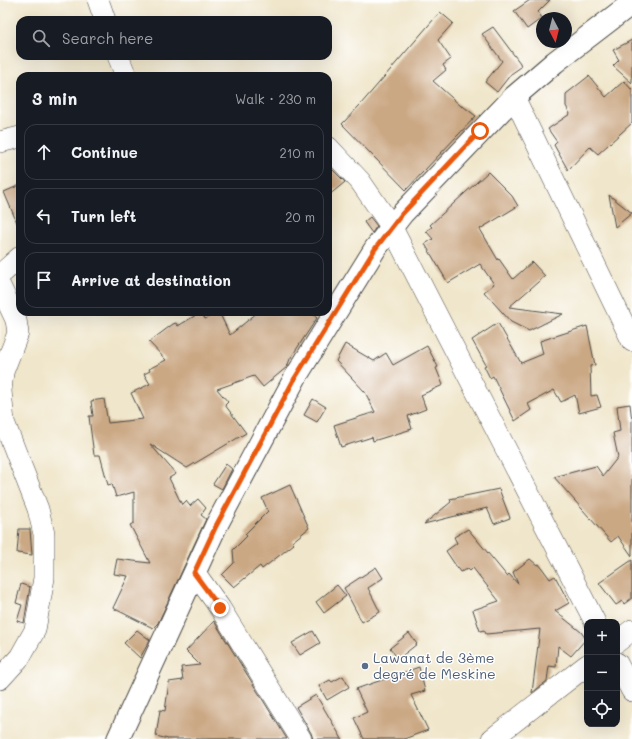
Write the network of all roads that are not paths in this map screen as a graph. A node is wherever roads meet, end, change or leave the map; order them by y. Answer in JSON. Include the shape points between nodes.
{"nodes":[{"id":1,"x":98,"y":0,"type":"edge"},
{"id":2,"x":632,"y":4,"type":"edge"},
{"id":3,"x":104,"y":16,"type":"edge"},
{"id":4,"x":120,"y":60,"type":"edge"},
{"id":5,"x":124,"y":72,"type":"edge"},
{"id":6,"x":514,"y":97,"type":"junction"},
{"id":7,"x":16,"y":138,"type":"edge"},
{"id":8,"x":0,"y":142,"type":"edge"},
{"id":9,"x":332,"y":151,"type":"edge"},
{"id":10,"x":391,"y":226,"type":"junction"},
{"id":11,"x":16,"y":261,"type":"edge"},
{"id":12,"x":0,"y":275,"type":"edge"},
{"id":13,"x":0,"y":286,"type":"edge"},
{"id":14,"x":630,"y":332,"type":"edge"},
{"id":15,"x":194,"y":573,"type":"junction"},
{"id":16,"x":593,"y":619,"type":"edge"},
{"id":17,"x":632,"y":630,"type":"edge"},
{"id":18,"x":620,"y":640,"type":"edge"},
{"id":19,"x":584,"y":667,"type":"edge"},
{"id":20,"x":620,"y":669,"type":"edge"},
{"id":21,"x":0,"y":679,"type":"edge"},
{"id":22,"x":632,"y":691,"type":"edge"},
{"id":23,"x":118,"y":739,"type":"edge"},
{"id":24,"x":301,"y":739,"type":"edge"},
{"id":25,"x":492,"y":739,"type":"edge"}],
"edges":[{"from":1,"to":3,"type":"street"},
{"from":2,"to":6,"type":"main road","via":[[555,62]]},
{"from":4,"to":5,"type":"street"},
{"from":6,"to":10,"type":"main road"},
{"from":6,"to":14,"type":"street"},
{"from":7,"to":8,"type":"street"},
{"from":9,"to":10,"type":"street","via":[[360,181]]},
{"from":10,"to":15,"type":"main road","via":[[295,378],[216,526]]},
{"from":10,"to":16,"type":"street"},
{"from":11,"to":12,"type":"street"},
{"from":13,"to":21,"type":"street","via":[[16,320],[18,332],[3,372],[1,391],[4,422],[38,509],[44,534],[44,570],[35,630],[20,657]]},
{"from":15,"to":23,"type":"main road"},
{"from":15,"to":24,"type":"street","via":[[220,608]]},
{"from":17,"to":18,"type":"street"},
{"from":19,"to":25,"type":"street"},
{"from":20,"to":22,"type":"street"}]}
